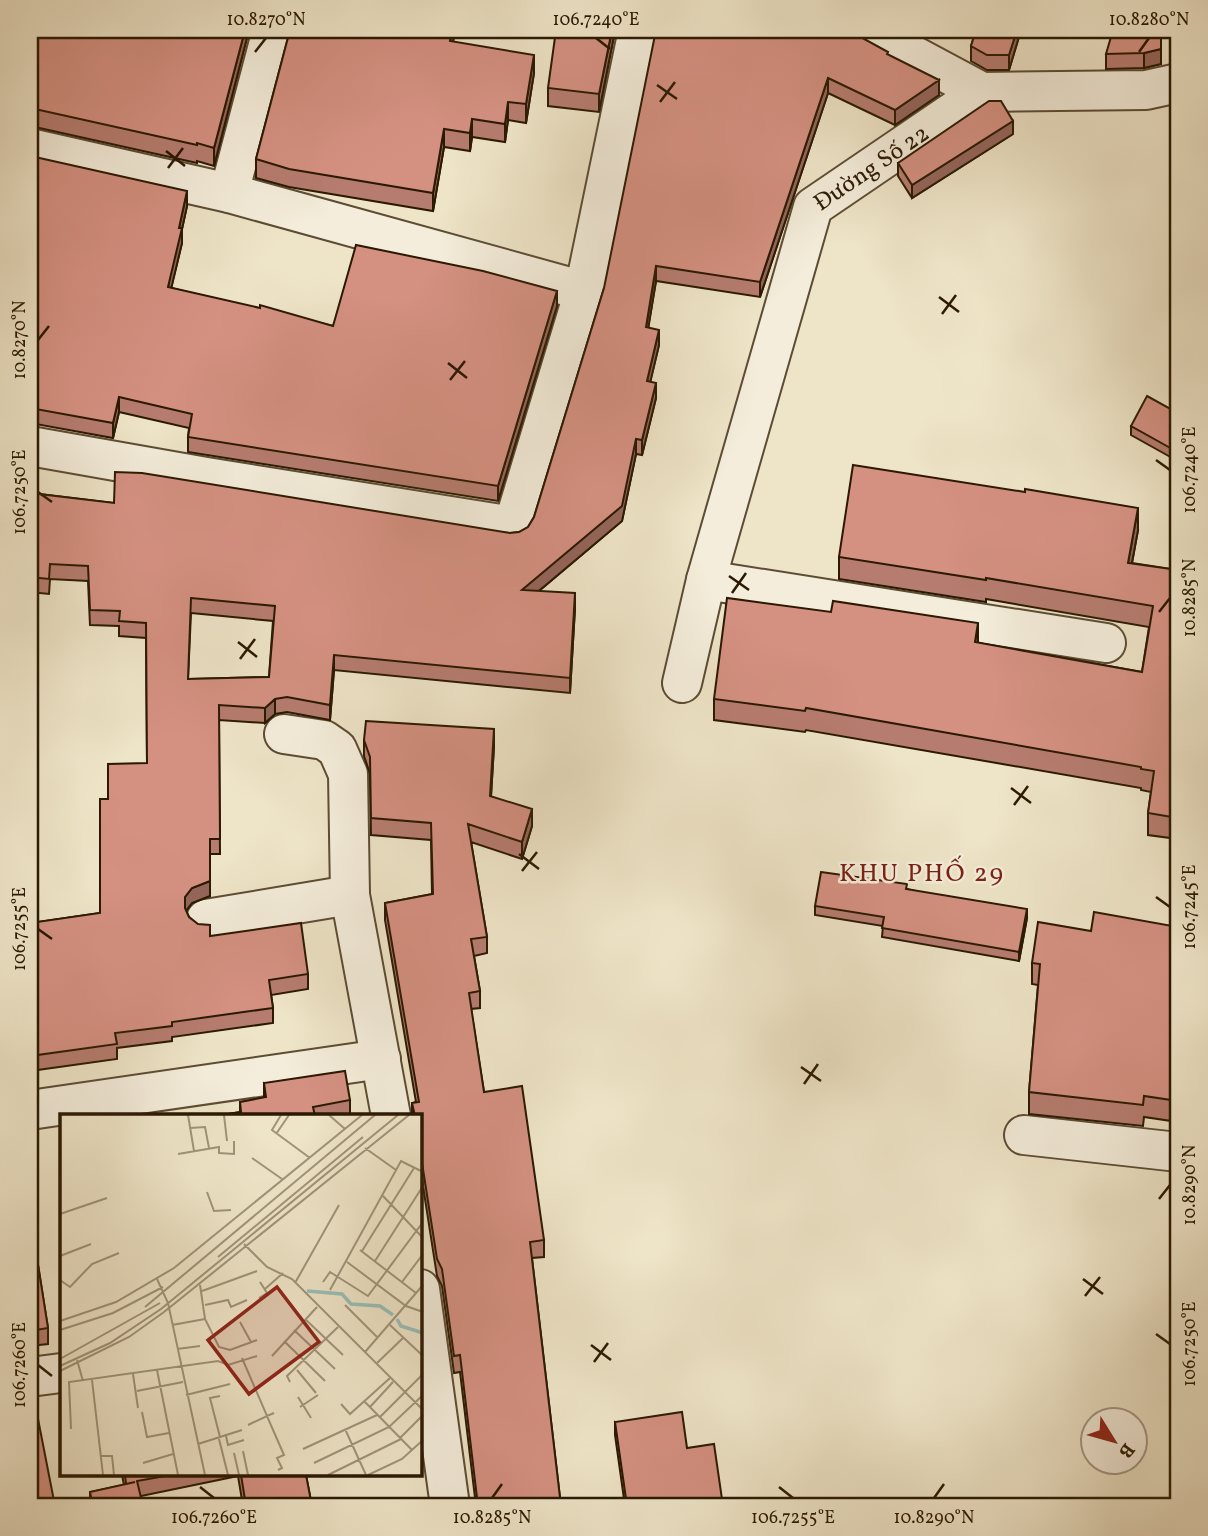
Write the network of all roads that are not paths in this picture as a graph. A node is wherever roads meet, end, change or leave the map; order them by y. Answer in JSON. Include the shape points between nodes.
{"nodes":[{"id":1,"x":272,"y":30,"type":"edge"},
{"id":2,"x":638,"y":30,"type":"edge"},
{"id":3,"x":866,"y":30,"type":"edge"},
{"id":4,"x":1178,"y":83,"type":"edge"},
{"id":5,"x":982,"y":92,"type":"junction"},
{"id":6,"x":30,"y":148,"type":"edge"},
{"id":7,"x":229,"y":192,"type":"junction"},
{"id":8,"x":584,"y":291,"type":"junction"},
{"id":9,"x":30,"y":446,"type":"edge"},
{"id":10,"x":706,"y":579,"type":"junction"},
{"id":11,"x":1107,"y":643,"type":"dead end"},
{"id":12,"x":682,"y":683,"type":"dead end"},
{"id":13,"x":284,"y":734,"type":"dead end"},
{"id":14,"x":351,"y":895,"type":"junction"},
{"id":15,"x":206,"y":919,"type":"dead end"},
{"id":16,"x":381,"y":1059,"type":"junction"},
{"id":17,"x":30,"y":1110,"type":"edge"},
{"id":18,"x":391,"y":1114,"type":"edge"},
{"id":19,"x":1024,"y":1135,"type":"dead end"},
{"id":20,"x":1178,"y":1152,"type":"edge"},
{"id":21,"x":422,"y":1311,"type":"edge"},
{"id":22,"x":60,"y":1373,"type":"edge"},
{"id":23,"x":30,"y":1377,"type":"edge"},
{"id":24,"x":450,"y":1506,"type":"edge"}],
"edges":[{"from":1,"to":7,"type":"street"},
{"from":2,"to":8,"type":"street"},
{"from":3,"to":5,"type":"street"},
{"from":4,"to":5,"type":"street","via":[[1146,90]]},
{"from":5,"to":10,"type":"street","name":"Đường Số 22","via":[[813,207]]},
{"from":6,"to":7,"type":"street"},
{"from":7,"to":8,"type":"street"},
{"from":8,"to":9,"type":"street","via":[[513,526]]},
{"from":10,"to":11,"type":"street"},
{"from":10,"to":12,"type":"street","name":"Đường Số 22"},
{"from":13,"to":14,"type":"street","via":[[324,740],[337,749],[348,774]]},
{"from":14,"to":15,"type":"street"},
{"from":14,"to":16,"type":"street"},
{"from":16,"to":17,"type":"street"},
{"from":16,"to":18,"type":"street"},
{"from":19,"to":20,"type":"street"},
{"from":21,"to":24,"type":"street"},
{"from":22,"to":23,"type":"street"}]}
